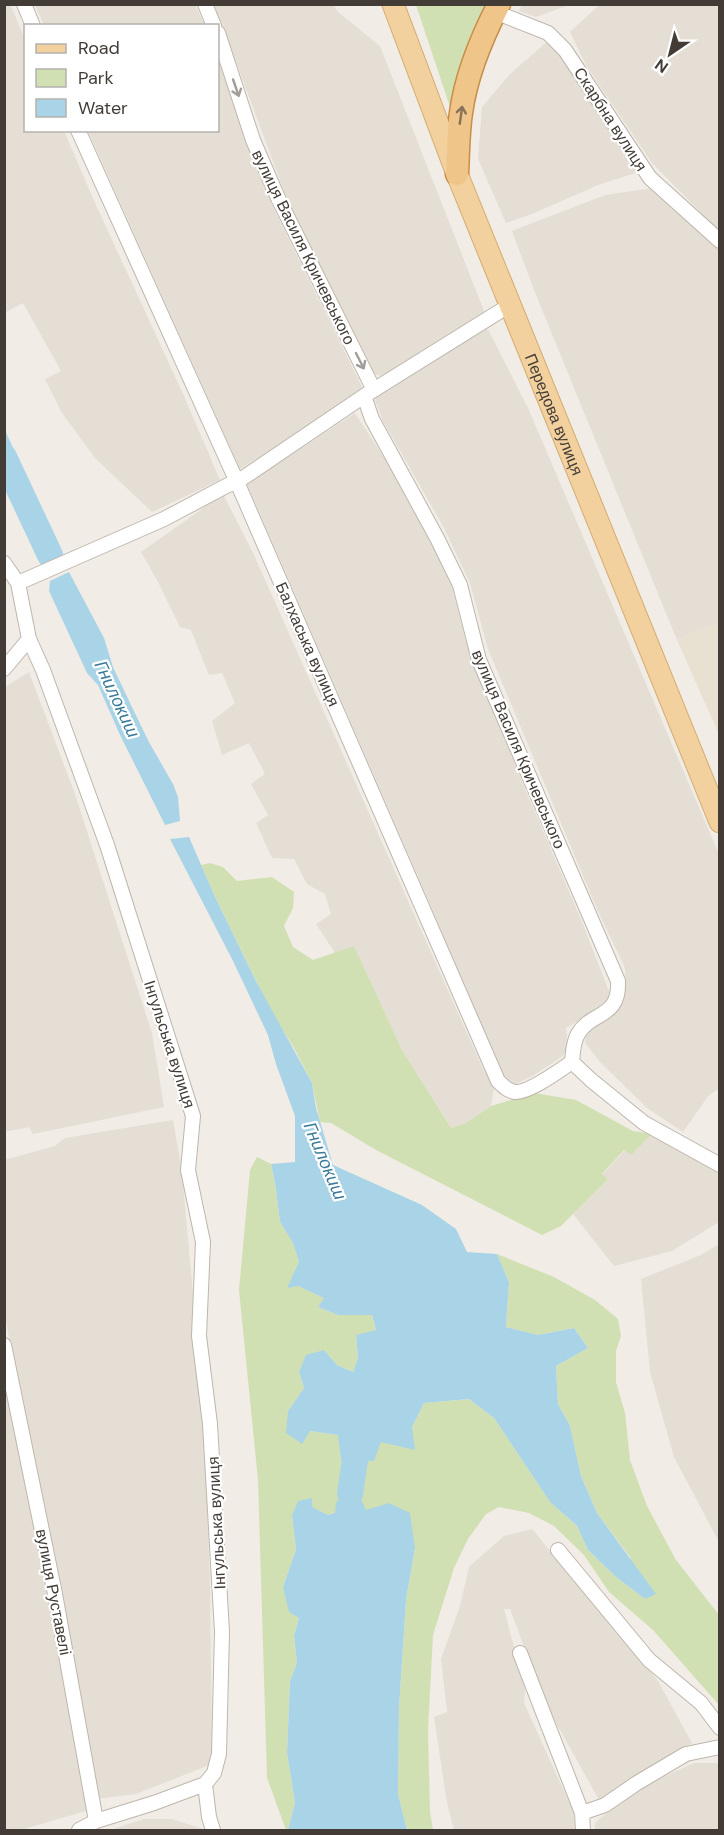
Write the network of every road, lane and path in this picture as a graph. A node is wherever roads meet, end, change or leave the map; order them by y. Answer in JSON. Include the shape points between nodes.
{"nodes":[{"id":1,"x":24,"y":4,"type":"edge"},
{"id":2,"x":205,"y":4,"type":"edge"},
{"id":3,"x":393,"y":4,"type":"edge"},
{"id":4,"x":497,"y":8,"type":"edge"},
{"id":5,"x":32,"y":24,"type":"edge"},
{"id":6,"x":213,"y":24,"type":"edge"},
{"id":7,"x":219,"y":36,"type":"edge"},
{"id":8,"x":79,"y":132,"type":"edge"},
{"id":9,"x":457,"y":174,"type":"junction"},
{"id":10,"x":720,"y":241,"type":"edge"},
{"id":11,"x":510,"y":304,"type":"junction"},
{"id":12,"x":369,"y":393,"type":"junction"},
{"id":13,"x":237,"y":482,"type":"junction"},
{"id":14,"x":4,"y":563,"type":"edge"},
{"id":15,"x":18,"y":583,"type":"junction"},
{"id":16,"x":29,"y":639,"type":"junction"},
{"id":17,"x":4,"y":669,"type":"edge"},
{"id":18,"x":720,"y":822,"type":"edge"},
{"id":19,"x":572,"y":1062,"type":"junction"},
{"id":20,"x":720,"y":1165,"type":"edge"},
{"id":21,"x":4,"y":1345,"type":"edge"},
{"id":22,"x":558,"y":1550,"type":"dead end"},
{"id":23,"x":520,"y":1653,"type":"dead end"},
{"id":24,"x":720,"y":1728,"type":"edge"},
{"id":25,"x":720,"y":1747,"type":"edge"},
{"id":26,"x":205,"y":1784,"type":"junction"},
{"id":27,"x":582,"y":1813,"type":"junction"},
{"id":28,"x":96,"y":1821,"type":"junction"},
{"id":29,"x":79,"y":1830,"type":"edge"},
{"id":30,"x":213,"y":1830,"type":"edge"},
{"id":31,"x":583,"y":1830,"type":"edge"}],
"edges":[{"from":1,"to":5,"type":"street"},
{"from":2,"to":6,"type":"street"},
{"from":3,"to":9,"type":"main road","name":"Передова вулиця"},
{"from":9,"to":4,"type":"highway","one_way":true,"via":[[466,87]]},
{"from":4,"to":10,"type":"street","name":"Скарбна вулиця","via":[[548,33],[565,50],[650,178]]},
{"from":7,"to":12,"type":"street","name":"вулиця Василя Кричевського","one_way":true,"via":[[253,140]]},
{"from":8,"to":13,"type":"street","name":"Балхаська вулиця"},
{"from":9,"to":11,"type":"main road","name":"Передова вулиця"},
{"from":11,"to":12,"type":"street"},
{"from":11,"to":18,"type":"main road","name":"Передова вулиця"},
{"from":12,"to":13,"type":"street"},
{"from":12,"to":19,"type":"street","name":"вулиця Василя Кричевського","via":[[372,419],[460,585],[479,660],[618,981],[612,1007],[578,1032]]},
{"from":13,"to":15,"type":"street","via":[[164,519]]},
{"from":13,"to":19,"type":"street","name":"Балхаська вулиця","via":[[498,1081],[518,1092],[546,1080]]},
{"from":14,"to":15,"type":"street","name":"Інгульська вулиця"},
{"from":15,"to":16,"type":"street","name":"Інгульська вулиця"},
{"from":16,"to":17,"type":"street"},
{"from":16,"to":26,"type":"street","name":"Інгульська вулиця","via":[[107,845],[193,1116],[188,1170],[203,1242],[199,1336],[210,1424],[222,1632],[219,1754],[214,1773]]},
{"from":19,"to":20,"type":"street","via":[[644,1123]]},
{"from":21,"to":28,"type":"street","name":"вулиця Руставелі"},
{"from":22,"to":24,"type":"street","via":[[649,1660],[700,1703]]},
{"from":23,"to":27,"type":"street"},
{"from":25,"to":27,"type":"street","via":[[686,1754],[605,1805]]},
{"from":26,"to":28,"type":"street"},
{"from":26,"to":30,"type":"street"},
{"from":27,"to":31,"type":"street"},
{"from":28,"to":29,"type":"street"}]}
